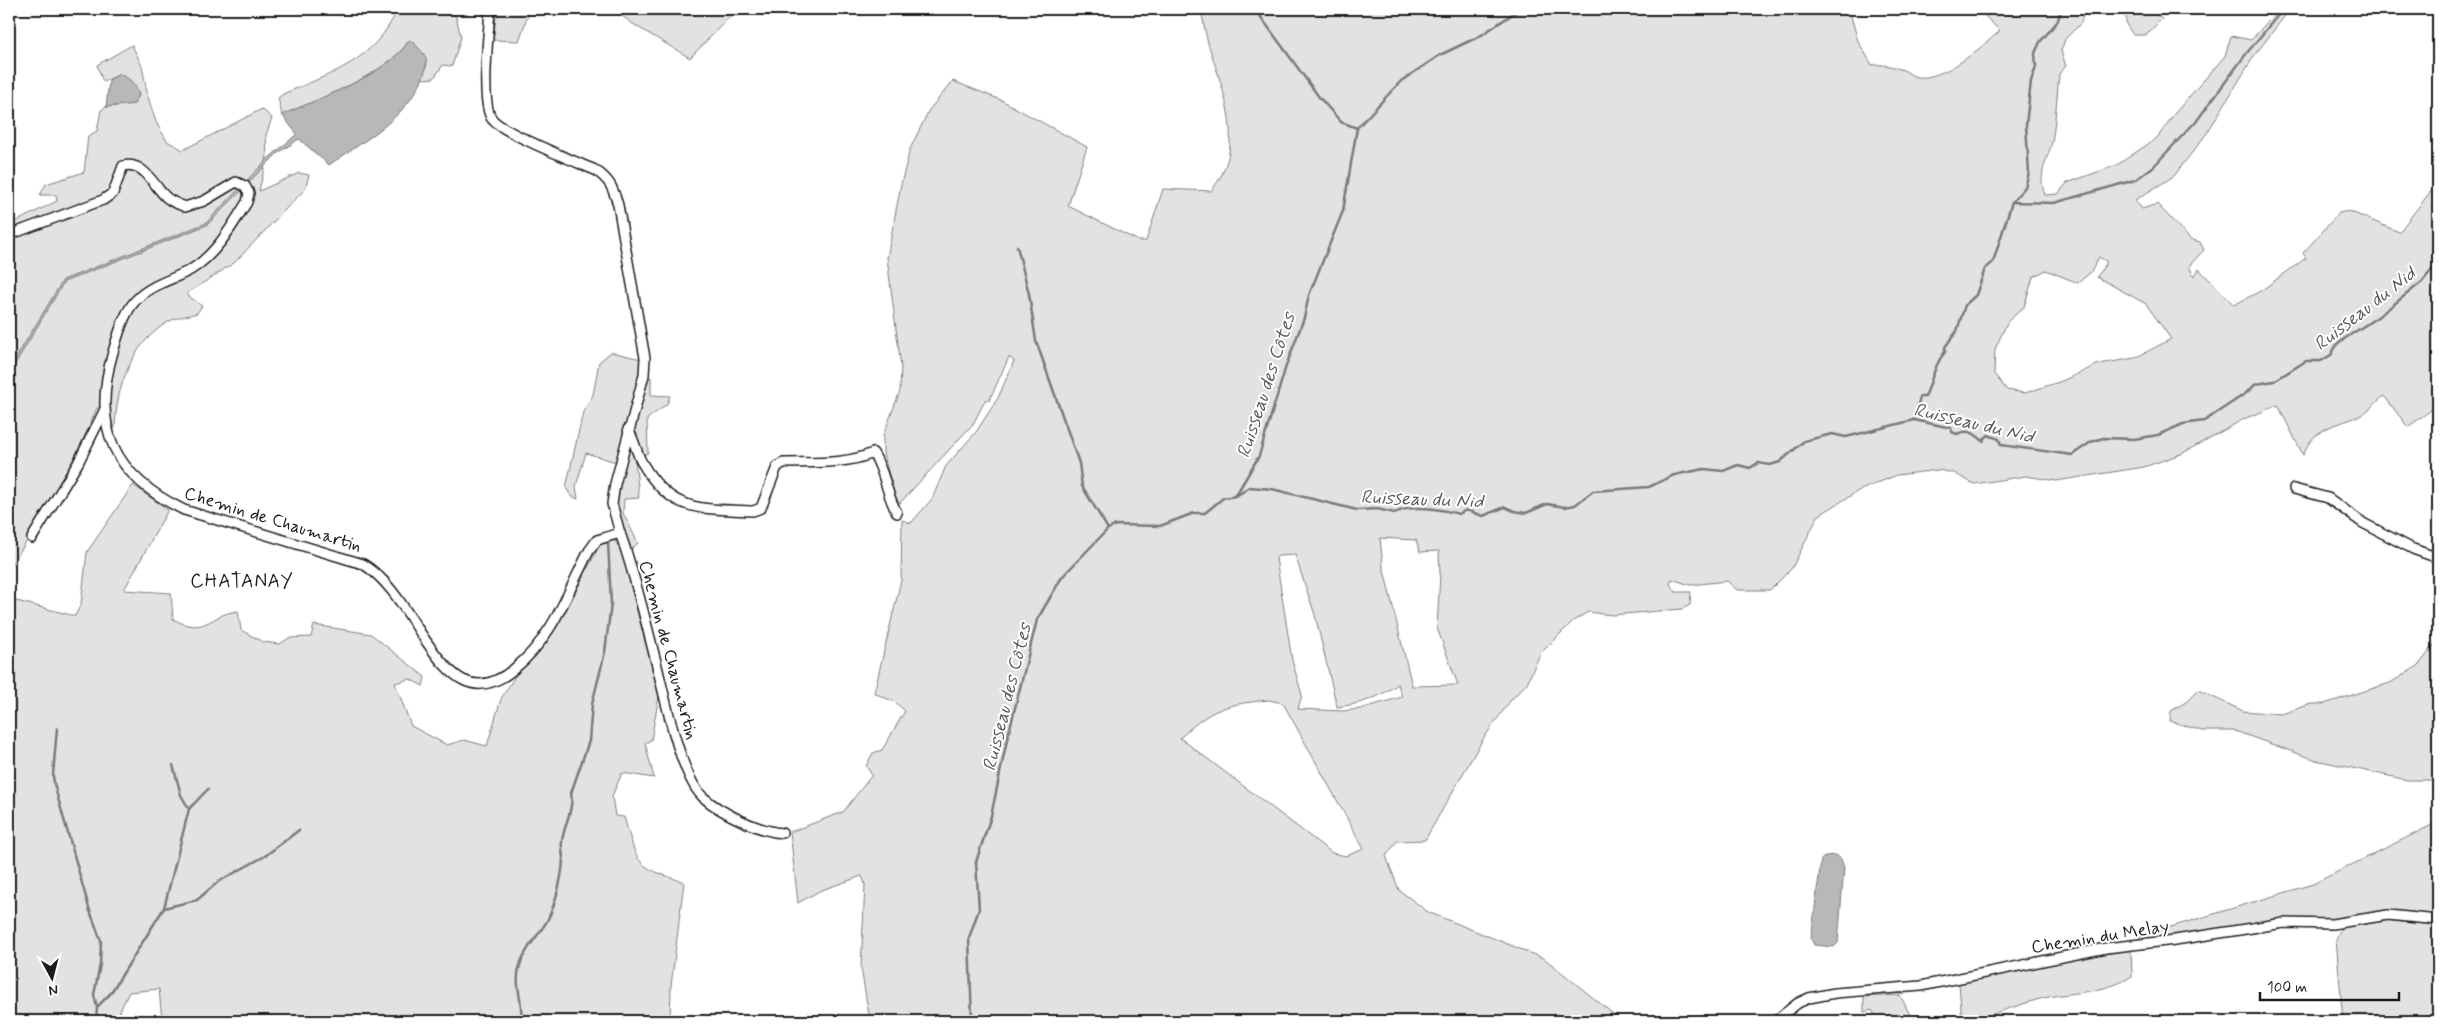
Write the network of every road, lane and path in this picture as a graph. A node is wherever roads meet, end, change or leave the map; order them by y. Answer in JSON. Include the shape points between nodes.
{"nodes":[{"id":1,"x":490,"y":9,"type":"edge"},
{"id":2,"x":9,"y":235,"type":"edge"},
{"id":3,"x":104,"y":411,"type":"junction"},
{"id":4,"x":628,"y":429,"type":"junction"},
{"id":5,"x":2294,"y":490,"type":"dead end"},
{"id":6,"x":897,"y":513,"type":"dead end"},
{"id":7,"x":620,"y":533,"type":"junction"},
{"id":8,"x":32,"y":538,"type":"dead end"},
{"id":9,"x":2438,"y":558,"type":"edge"},
{"id":10,"x":782,"y":833,"type":"dead end"},
{"id":11,"x":2438,"y":920,"type":"edge"},
{"id":12,"x":1775,"y":1021,"type":"edge"}],
"edges":[{"from":1,"to":4,"type":"street","via":[[485,100],[492,120],[506,130],[595,170],[612,185],[645,358],[644,375]]},
{"from":2,"to":3,"type":"street","name":"Chemin de Chaumartin","via":[[103,200],[114,193],[123,166],[130,164],[147,175],[167,198],[185,207],[204,201],[236,182],[245,186],[249,193],[247,202],[214,250],[192,268],[146,290],[134,301],[120,330],[107,375]]},
{"from":3,"to":7,"type":"street","name":"Chemin de Chaumartin","via":[[113,444],[133,477],[146,489],[184,510],[214,521],[363,564],[387,586],[449,669],[463,680],[478,685],[502,679],[537,648],[551,628],[597,540]]},
{"from":3,"to":8,"type":"street","via":[[78,463]]},
{"from":4,"to":6,"type":"street","via":[[640,459],[654,481],[676,501],[694,507],[753,511],[761,508],[777,467],[783,463],[840,461],[862,458],[873,452],[881,465]]},
{"from":4,"to":7,"type":"street","via":[[612,504]]},
{"from":5,"to":9,"type":"street","via":[[2328,498],[2363,523],[2412,549]]},
{"from":7,"to":10,"type":"street","name":"Chemin de Chaumartin","via":[[674,735],[693,782],[702,797],[722,809],[765,831]]},
{"from":11,"to":12,"type":"street","name":"Chemin du Melay","via":[[2388,915],[2332,924],[2284,923],[2106,948],[1921,986],[1810,998]]}]}
